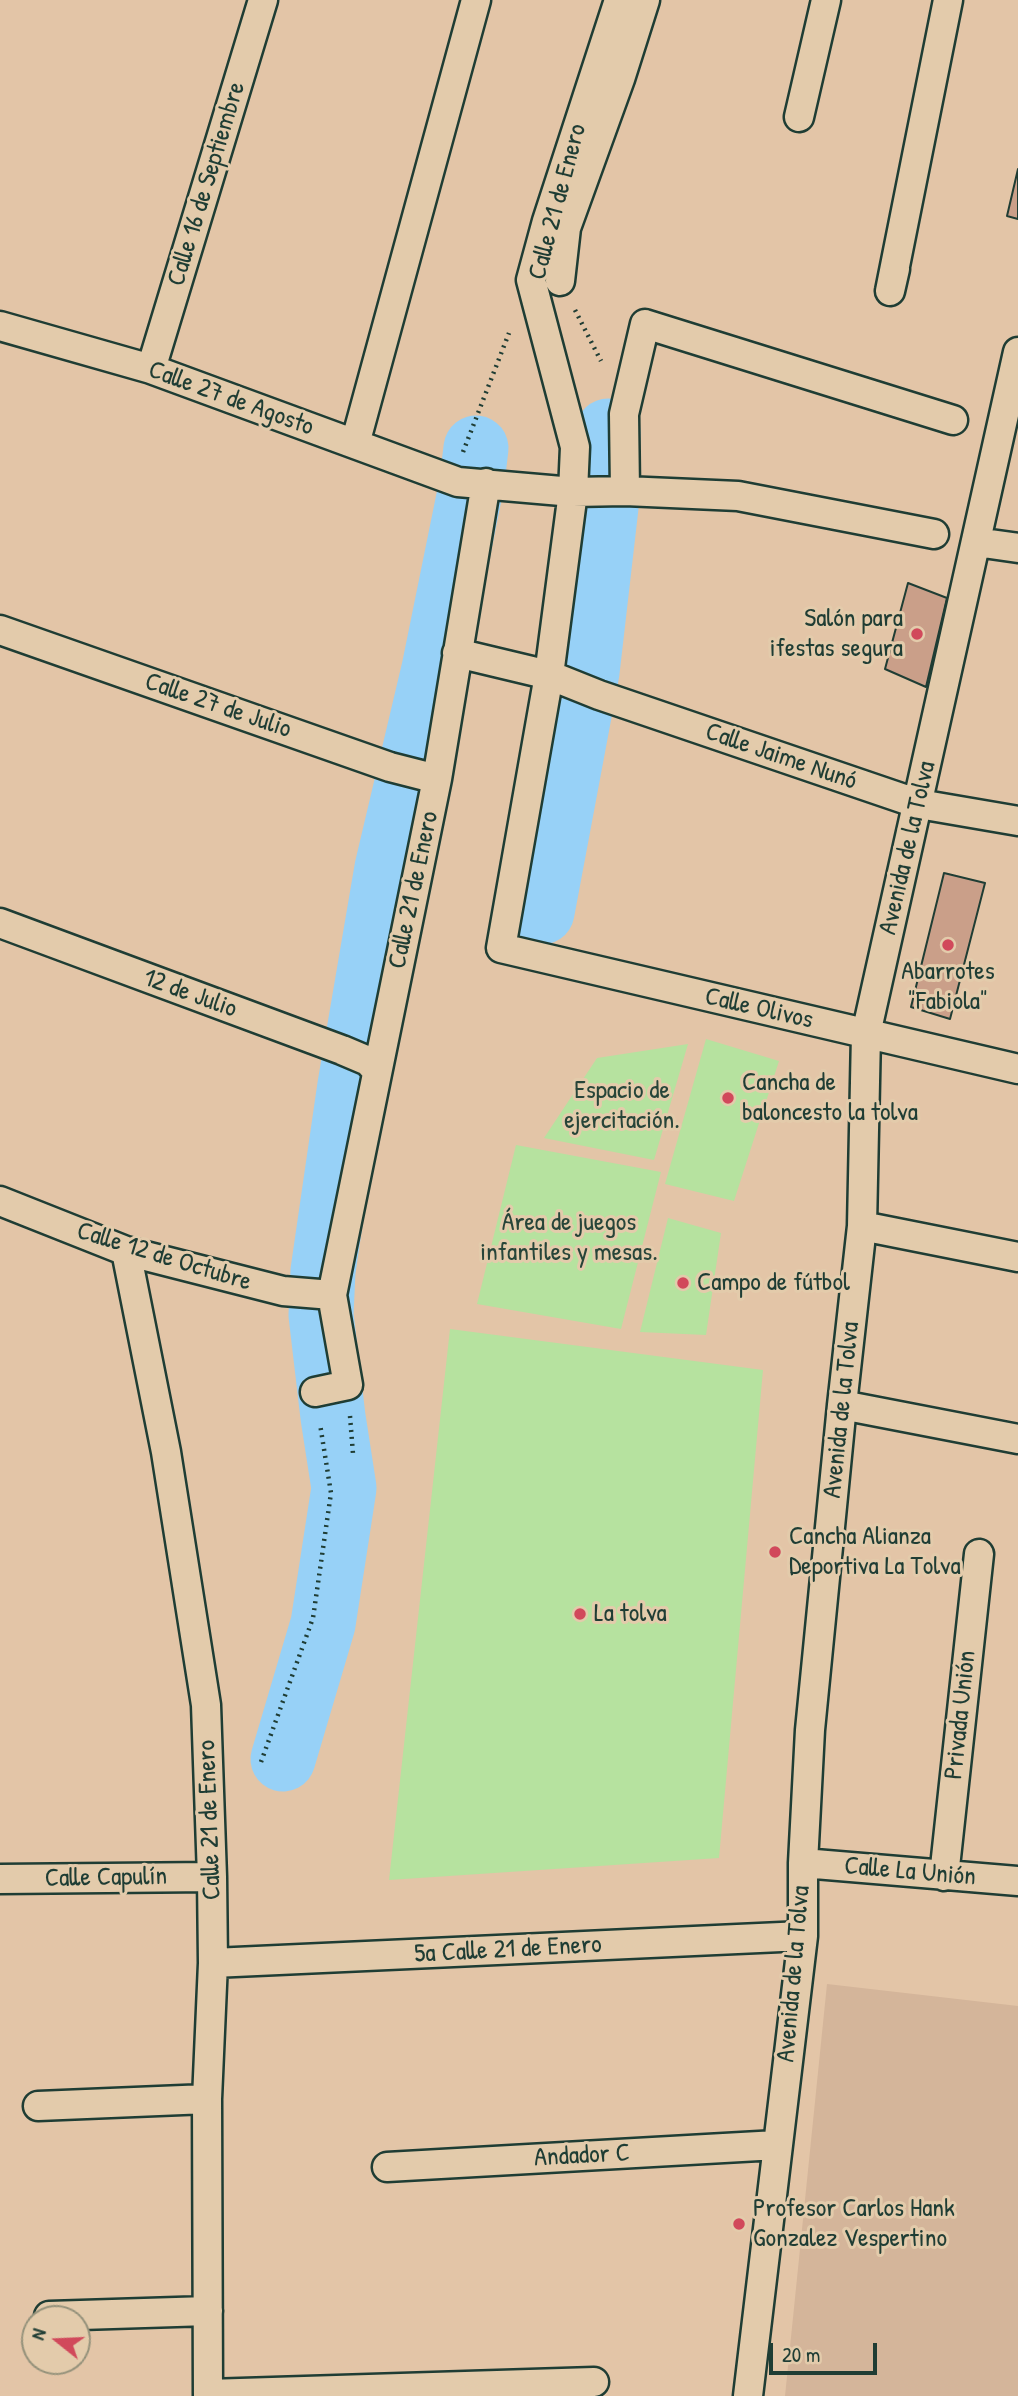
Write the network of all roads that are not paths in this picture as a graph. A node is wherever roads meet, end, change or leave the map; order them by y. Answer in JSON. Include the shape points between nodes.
{"nodes":[{"id":1,"x":263,"y":0,"type":"edge"},
{"id":2,"x":476,"y":0,"type":"edge"},
{"id":3,"x":619,"y":0,"type":"edge"},
{"id":4,"x":645,"y":0,"type":"edge"},
{"id":5,"x":826,"y":0,"type":"edge"},
{"id":6,"x":948,"y":0,"type":"edge"},
{"id":7,"x":799,"y":117,"type":"dead end"},
{"id":8,"x":556,"y":224,"type":"junction"},
{"id":9,"x":895,"y":269,"type":"dead end"},
{"id":10,"x":560,"y":281,"type":"road end"},
{"id":11,"x":0,"y":326,"type":"edge"},
{"id":12,"x":1018,"y":352,"type":"edge"},
{"id":13,"x":152,"y":369,"type":"junction"},
{"id":14,"x":953,"y":420,"type":"dead end"},
{"id":15,"x":355,"y":444,"type":"junction"},
{"id":16,"x":486,"y":483,"type":"junction"},
{"id":17,"x":624,"y":491,"type":"junction"},
{"id":18,"x":581,"y":492,"type":"junction"},
{"id":19,"x":934,"y":534,"type":"dead end"},
{"id":20,"x":976,"y":542,"type":"junction"},
{"id":21,"x":1018,"y":548,"type":"edge"},
{"id":22,"x":0,"y":630,"type":"edge"},
{"id":23,"x":457,"y":653,"type":"junction"},
{"id":24,"x":558,"y":679,"type":"junction"},
{"id":25,"x":437,"y":779,"type":"junction"},
{"id":26,"x":919,"y":804,"type":"junction"},
{"id":27,"x":1018,"y":821,"type":"edge"},
{"id":28,"x":0,"y":923,"type":"edge"},
{"id":29,"x":501,"y":948,"type":"joint"},
{"id":30,"x":866,"y":1034,"type":"junction"},
{"id":31,"x":372,"y":1065,"type":"junction"},
{"id":32,"x":1018,"y":1069,"type":"edge"},
{"id":33,"x":0,"y":1201,"type":"edge"},
{"id":34,"x":862,"y":1226,"type":"junction"},
{"id":35,"x":126,"y":1251,"type":"junction"},
{"id":36,"x":1018,"y":1257,"type":"edge"},
{"id":37,"x":332,"y":1295,"type":"junction"},
{"id":38,"x":315,"y":1392,"type":"road end"},
{"id":39,"x":842,"y":1405,"type":"junction"},
{"id":40,"x":1018,"y":1439,"type":"edge"},
{"id":41,"x":979,"y":1554,"type":"dead end"},
{"id":42,"x":803,"y":1863,"type":"junction"},
{"id":43,"x":944,"y":1876,"type":"junction"},
{"id":44,"x":212,"y":1877,"type":"junction"},
{"id":45,"x":0,"y":1879,"type":"edge"},
{"id":46,"x":1018,"y":1881,"type":"edge"},
{"id":47,"x":803,"y":1937,"type":"junction"},
{"id":48,"x":213,"y":1963,"type":"junction"},
{"id":49,"x":207,"y":2099,"type":"junction"},
{"id":50,"x":38,"y":2106,"type":"dead end"},
{"id":51,"x":777,"y":2145,"type":"junction"},
{"id":52,"x":387,"y":2167,"type":"dead end"},
{"id":53,"x":208,"y":2311,"type":"junction"},
{"id":54,"x":91,"y":2315,"type":"edge"},
{"id":55,"x":594,"y":2382,"type":"dead end"},
{"id":56,"x":208,"y":2395,"type":"edge"},
{"id":57,"x":748,"y":2396,"type":"edge"}],
"edges":[{"from":1,"to":13,"type":"street","name":"Calle 16 de Septiembre"},
{"from":2,"to":15,"type":"street"},
{"from":3,"to":8,"type":"street","name":"Calle 21 de Enero"},
{"from":4,"to":8,"type":"street","via":[[620,79]]},
{"from":5,"to":7,"type":"street"},
{"from":6,"to":9,"type":"street"},
{"from":8,"to":10,"type":"street"},
{"from":8,"to":18,"type":"street","name":"Calle 21 de Enero","via":[[531,280],[575,447]]},
{"from":11,"to":13,"type":"street","name":"Calle 27 de Agosto"},
{"from":12,"to":20,"type":"street","name":"Avenida de la Tolva"},
{"from":13,"to":15,"type":"street","name":"Calle 27 de Agosto"},
{"from":14,"to":17,"type":"street","via":[[645,324],[624,414]]},
{"from":15,"to":16,"type":"street","name":"Calle 27 de Agosto","via":[[458,482]]},
{"from":16,"to":18,"type":"street","name":"Calle 27 de Agosto"},
{"from":16,"to":23,"type":"street","name":"Calle 21 de Enero"},
{"from":17,"to":18,"type":"street","name":"Calle 27 de Agosto"},
{"from":17,"to":19,"type":"street","name":"Calle 27 de Agosto","via":[[738,496]]},
{"from":18,"to":24,"type":"street","name":"Calle 21 de Enero"},
{"from":20,"to":21,"type":"street"},
{"from":20,"to":26,"type":"street","name":"Avenida de la Tolva"},
{"from":22,"to":25,"type":"street","name":"Calle 27 de Julio","via":[[390,767]]},
{"from":23,"to":24,"type":"street","name":"Calle Jaime Nunó"},
{"from":23,"to":25,"type":"street","name":"Calle 21 de Enero"},
{"from":24,"to":26,"type":"street","name":"Calle Jaime Nunó"},
{"from":24,"to":29,"type":"street","name":"Calle 21 de Enero"},
{"from":25,"to":31,"type":"street","name":"Calle 21 de Enero"},
{"from":26,"to":27,"type":"street","name":"Calle Jaime Nunó"},
{"from":26,"to":30,"type":"street","name":"Avenida de la Tolva"},
{"from":28,"to":31,"type":"street","name":"12 de Julio"},
{"from":29,"to":30,"type":"street","name":"Calle Olivos"},
{"from":30,"to":32,"type":"street","name":"Calle Olivos"},
{"from":30,"to":34,"type":"street","name":"Avenida de la Tolva"},
{"from":31,"to":37,"type":"street","name":"Calle 21 de Enero"},
{"from":33,"to":35,"type":"street","name":"Calle 12 de Octubre"},
{"from":34,"to":36,"type":"street"},
{"from":34,"to":39,"type":"street","name":"Avenida de la Tolva"},
{"from":35,"to":37,"type":"street","name":"Calle 12 de Octubre","via":[[283,1292]]},
{"from":35,"to":44,"type":"street","name":"Calle 21 de Enero","via":[[166,1452],[206,1705]]},
{"from":37,"to":38,"type":"street","via":[[348,1385]]},
{"from":39,"to":40,"type":"street"},
{"from":39,"to":42,"type":"street","name":"Avenida de la Tolva","via":[[810,1730]]},
{"from":41,"to":43,"type":"street","name":"Privada Unión"},
{"from":42,"to":43,"type":"street","name":"Calle La Unión"},
{"from":42,"to":47,"type":"street","name":"Avenida de la Tolva"},
{"from":43,"to":46,"type":"street","name":"Calle La Unión"},
{"from":44,"to":45,"type":"street","name":"Calle Capulín"},
{"from":44,"to":48,"type":"street","name":"Calle 21 de Enero"},
{"from":47,"to":48,"type":"street","name":"5a Calle 21 de Enero"},
{"from":47,"to":51,"type":"street","name":"Avenida de la Tolva"},
{"from":48,"to":49,"type":"street","name":"Calle 21 de Enero"},
{"from":49,"to":50,"type":"street"},
{"from":49,"to":53,"type":"street","name":"Calle 21 de Enero"},
{"from":51,"to":52,"type":"street","name":"Andador C"},
{"from":51,"to":57,"type":"street","name":"Avenida de la Tolva"},
{"from":53,"to":54,"type":"street"},
{"from":53,"to":56,"type":"street","name":"Calle 21 de Enero"},
{"from":55,"to":56,"type":"street"}]}
